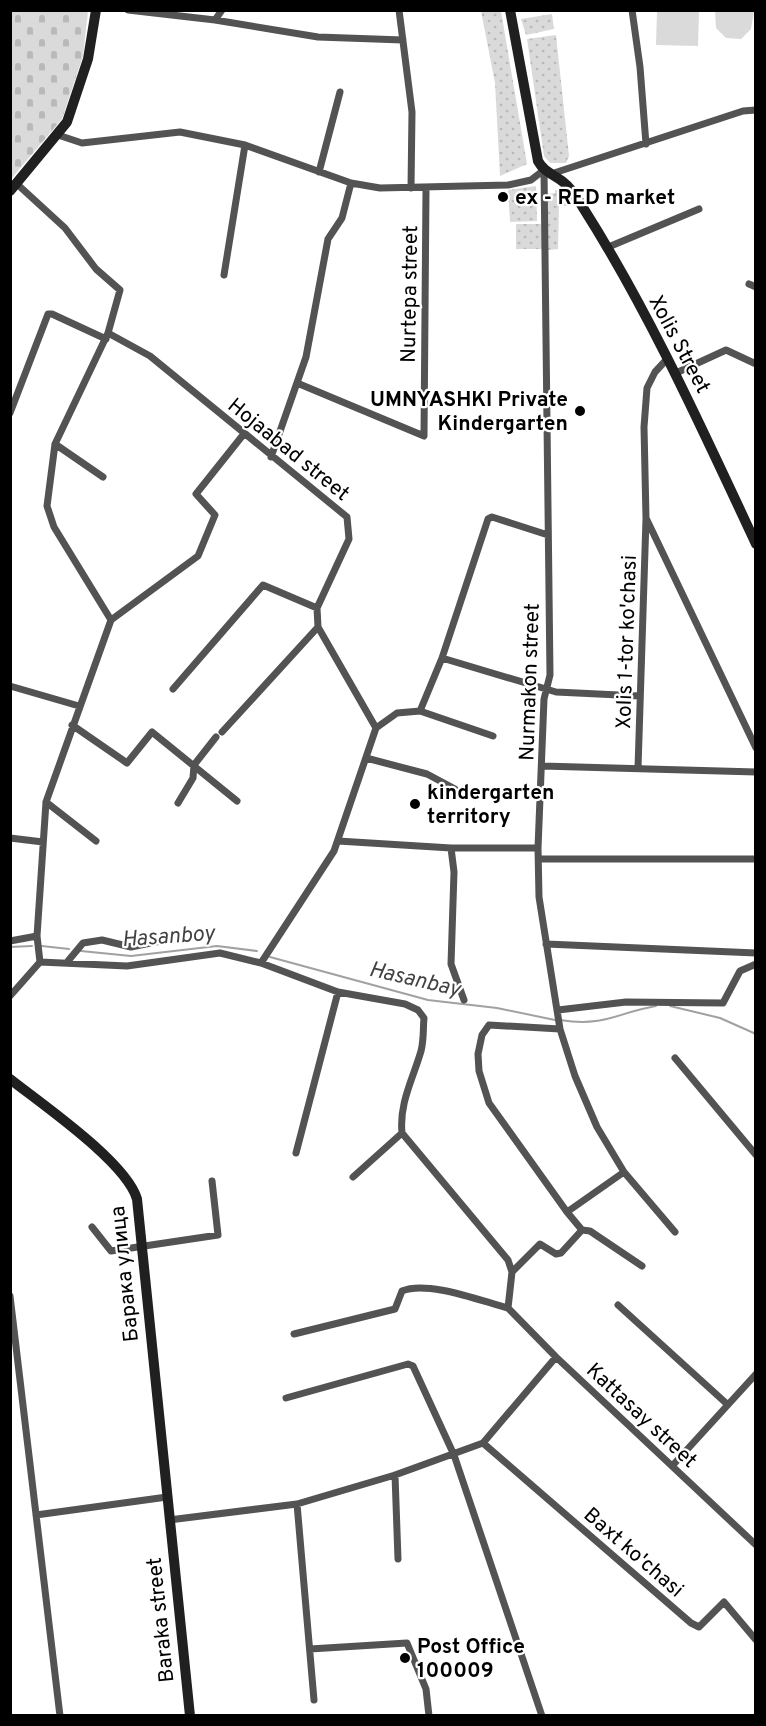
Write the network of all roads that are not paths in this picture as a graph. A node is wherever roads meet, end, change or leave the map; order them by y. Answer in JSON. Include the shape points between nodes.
{"nodes":[{"id":1,"x":96,"y":10,"type":"edge"},
{"id":2,"x":128,"y":10,"type":"edge"},
{"id":3,"x":222,"y":10,"type":"edge"},
{"id":4,"x":399,"y":10,"type":"edge"},
{"id":5,"x":510,"y":10,"type":"edge"},
{"id":6,"x":632,"y":10,"type":"edge"},
{"id":7,"x":215,"y":20,"type":"junction"},
{"id":8,"x":404,"y":40,"type":"junction"},
{"id":9,"x":340,"y":92,"type":"dead end"},
{"id":10,"x":756,"y":110,"type":"edge"},
{"id":11,"x":58,"y":135,"type":"junction"},
{"id":12,"x":646,"y":144,"type":"junction"},
{"id":13,"x":245,"y":145,"type":"junction"},
{"id":14,"x":319,"y":172,"type":"junction"},
{"id":15,"x":548,"y":172,"type":"junction"},
{"id":16,"x":351,"y":183,"type":"junction"},
{"id":17,"x":14,"y":188,"type":"edge"},
{"id":18,"x":411,"y":188,"type":"junction"},
{"id":19,"x":426,"y":189,"type":"junction"},
{"id":20,"x":699,"y":209,"type":"dead end"},
{"id":21,"x":606,"y":248,"type":"junction"},
{"id":22,"x":224,"y":274,"type":"dead end"},
{"id":23,"x":107,"y":336,"type":"junction"},
{"id":24,"x":668,"y":358,"type":"junction"},
{"id":25,"x":756,"y":364,"type":"edge"},
{"id":26,"x":676,"y":373,"type":"junction"},
{"id":27,"x":297,"y":383,"type":"junction"},
{"id":28,"x":10,"y":413,"type":"edge"},
{"id":29,"x":243,"y":435,"type":"junction"},
{"id":30,"x":55,"y":444,"type":"junction"},
{"id":31,"x":270,"y":457,"type":"junction"},
{"id":32,"x":103,"y":477,"type":"dead end"},
{"id":33,"x":646,"y":518,"type":"junction"},
{"id":34,"x":548,"y":535,"type":"junction"},
{"id":35,"x":756,"y":544,"type":"edge"},
{"id":36,"x":317,"y":608,"type":"junction"},
{"id":37,"x":111,"y":620,"type":"junction"},
{"id":38,"x":318,"y":627,"type":"junction"},
{"id":39,"x":442,"y":658,"type":"junction"},
{"id":40,"x":10,"y":686,"type":"edge"},
{"id":41,"x":173,"y":689,"type":"dead end"},
{"id":42,"x":548,"y":690,"type":"junction"},
{"id":43,"x":640,"y":696,"type":"junction"},
{"id":44,"x":79,"y":706,"type":"junction"},
{"id":45,"x":420,"y":711,"type":"junction"},
{"id":46,"x":72,"y":725,"type":"junction"},
{"id":47,"x":376,"y":728,"type":"junction"},
{"id":48,"x":493,"y":736,"type":"dead end"},
{"id":49,"x":756,"y":748,"type":"edge"},
{"id":50,"x":366,"y":759,"type":"junction"},
{"id":51,"x":194,"y":765,"type":"junction"},
{"id":52,"x":542,"y":766,"type":"junction"},
{"id":53,"x":638,"y":768,"type":"junction"},
{"id":54,"x":756,"y":772,"type":"edge"},
{"id":55,"x":455,"y":789,"type":"dead end"},
{"id":56,"x":237,"y":801,"type":"dead end"},
{"id":57,"x":46,"y":802,"type":"junction"},
{"id":58,"x":178,"y":803,"type":"dead end"},
{"id":59,"x":10,"y":838,"type":"edge"},
{"id":60,"x":96,"y":841,"type":"dead end"},
{"id":61,"x":338,"y":841,"type":"junction"},
{"id":62,"x":43,"y":842,"type":"junction"},
{"id":63,"x":451,"y":848,"type":"junction"},
{"id":64,"x":538,"y":848,"type":"junction"},
{"id":65,"x":539,"y":859,"type":"junction"},
{"id":66,"x":756,"y":860,"type":"edge"},
{"id":67,"x":37,"y":936,"type":"junction"},
{"id":68,"x":170,"y":939,"type":"dead end"},
{"id":69,"x":10,"y":941,"type":"edge"},
{"id":70,"x":546,"y":944,"type":"junction"},
{"id":71,"x":756,"y":953,"type":"edge"},
{"id":72,"x":68,"y":961,"type":"junction"},
{"id":73,"x":40,"y":962,"type":"junction"},
{"id":74,"x":261,"y":963,"type":"junction"},
{"id":75,"x":756,"y":964,"type":"edge"},
{"id":76,"x":338,"y":992,"type":"junction"},
{"id":77,"x":10,"y":996,"type":"edge"},
{"id":78,"x":464,"y":1000,"type":"dead end"},
{"id":79,"x":558,"y":1010,"type":"junction"},
{"id":80,"x":560,"y":1029,"type":"junction"},
{"id":81,"x":675,"y":1058,"type":"dead end"},
{"id":82,"x":10,"y":1079,"type":"edge"},
{"id":83,"x":402,"y":1133,"type":"junction"},
{"id":84,"x":296,"y":1153,"type":"dead end"},
{"id":85,"x":756,"y":1155,"type":"edge"},
{"id":86,"x":624,"y":1173,"type":"junction"},
{"id":87,"x":353,"y":1176,"type":"dead end"},
{"id":88,"x":212,"y":1181,"type":"dead end"},
{"id":89,"x":567,"y":1212,"type":"junction"},
{"id":90,"x":92,"y":1227,"type":"dead end"},
{"id":91,"x":582,"y":1230,"type":"junction"},
{"id":92,"x":675,"y":1232,"type":"dead end"},
{"id":93,"x":141,"y":1245,"type":"junction"},
{"id":94,"x":642,"y":1266,"type":"dead end"},
{"id":95,"x":512,"y":1272,"type":"junction"},
{"id":96,"x":10,"y":1296,"type":"edge"},
{"id":97,"x":618,"y":1305,"type":"dead end"},
{"id":98,"x":508,"y":1308,"type":"junction"},
{"id":99,"x":294,"y":1334,"type":"dead end"},
{"id":100,"x":556,"y":1357,"type":"junction"},
{"id":101,"x":754,"y":1377,"type":"edge"},
{"id":102,"x":286,"y":1398,"type":"dead end"},
{"id":103,"x":728,"y":1404,"type":"junction"},
{"id":104,"x":483,"y":1443,"type":"junction"},
{"id":105,"x":454,"y":1455,"type":"junction"},
{"id":106,"x":673,"y":1465,"type":"junction"},
{"id":107,"x":395,"y":1475,"type":"junction"},
{"id":108,"x":166,"y":1497,"type":"junction"},
{"id":109,"x":297,"y":1504,"type":"junction"},
{"id":110,"x":36,"y":1515,"type":"junction"},
{"id":111,"x":169,"y":1520,"type":"junction"},
{"id":112,"x":756,"y":1545,"type":"edge"},
{"id":113,"x":398,"y":1559,"type":"dead end"},
{"id":114,"x":756,"y":1640,"type":"edge"},
{"id":115,"x":310,"y":1649,"type":"junction"},
{"id":116,"x":314,"y":1700,"type":"dead end"},
{"id":117,"x":60,"y":1716,"type":"edge"},
{"id":118,"x":190,"y":1716,"type":"edge"},
{"id":119,"x":429,"y":1716,"type":"edge"},
{"id":120,"x":542,"y":1716,"type":"edge"}],
"edges":[{"from":1,"to":11,"type":"main road","via":[[88,59],[70,115]]},
{"from":2,"to":7,"type":"street"},
{"from":3,"to":7,"type":"street"},
{"from":4,"to":8,"type":"street"},
{"from":5,"to":15,"type":"main road","via":[[537,158]]},
{"from":6,"to":12,"type":"street"},
{"from":7,"to":8,"type":"street","via":[[318,37]]},
{"from":8,"to":18,"type":"street","via":[[412,112]]},
{"from":9,"to":14,"type":"street"},
{"from":10,"to":12,"type":"street"},
{"from":11,"to":13,"type":"street","via":[[82,143],[180,132]]},
{"from":11,"to":17,"type":"main road"},
{"from":12,"to":15,"type":"street"},
{"from":13,"to":14,"type":"street"},
{"from":13,"to":22,"type":"street"},
{"from":14,"to":16,"type":"street"},
{"from":15,"to":19,"type":"street","via":[[508,185]]},
{"from":15,"to":21,"type":"main road","name":"Xolis Street","via":[[572,191]]},
{"from":15,"to":34,"type":"street","name":"Nurmakon street"},
{"from":16,"to":18,"type":"street"},
{"from":16,"to":27,"type":"street","via":[[342,218],[328,239],[306,357]]},
{"from":17,"to":23,"type":"street","via":[[66,228],[96,269],[120,290]]},
{"from":18,"to":19,"type":"street"},
{"from":19,"to":27,"type":"street","name":"Nurtepa street","via":[[424,436]]},
{"from":20,"to":21,"type":"street"},
{"from":21,"to":24,"type":"main road","name":"Xolis Street"},
{"from":23,"to":28,"type":"street","name":"Hojaabad street","via":[[48,315]]},
{"from":23,"to":29,"type":"street","name":"Hojaabad street","via":[[150,356]]},
{"from":23,"to":30,"type":"street"},
{"from":24,"to":26,"type":"main road","name":"Xolis Street"},
{"from":24,"to":33,"type":"street","name":"Xolis 1-tor ko'chasi","via":[[647,388]]},
{"from":25,"to":26,"type":"street","via":[[726,350]]},
{"from":26,"to":35,"type":"main road","name":"Xolis Street"},
{"from":27,"to":31,"type":"street"},
{"from":29,"to":31,"type":"street","name":"Hojaabad street"},
{"from":29,"to":37,"type":"street","via":[[196,494],[215,515],[198,556]]},
{"from":30,"to":32,"type":"street"},
{"from":30,"to":37,"type":"street","via":[[48,506],[54,527]]},
{"from":31,"to":36,"type":"street","name":"Hojaabad street","via":[[347,517],[349,539]]},
{"from":33,"to":43,"type":"street","name":"Xolis 1-tor ko'chasi"},
{"from":33,"to":49,"type":"street","name":"Xolis 1-tor ko'chasi"},
{"from":34,"to":39,"type":"street","via":[[492,516],[488,519]]},
{"from":34,"to":42,"type":"street","name":"Nurmakon street"},
{"from":36,"to":38,"type":"street","name":"Hojaabad street"},
{"from":36,"to":41,"type":"street","via":[[263,585]]},
{"from":37,"to":44,"type":"street"},
{"from":38,"to":47,"type":"street","name":"Hojaabad street"},
{"from":38,"to":51,"type":"street"},
{"from":39,"to":42,"type":"street"},
{"from":39,"to":45,"type":"street"},
{"from":40,"to":44,"type":"street"},
{"from":42,"to":43,"type":"street"},
{"from":42,"to":52,"type":"street","name":"Nurmakon street","via":[[544,699]]},
{"from":43,"to":53,"type":"street","name":"Xolis 1-tor ko'chasi"},
{"from":44,"to":46,"type":"street"},
{"from":45,"to":47,"type":"street","via":[[397,713]]},
{"from":45,"to":48,"type":"street"},
{"from":46,"to":51,"type":"street","via":[[127,763],[152,732]]},
{"from":46,"to":57,"type":"street"},
{"from":47,"to":50,"type":"street"},
{"from":50,"to":55,"type":"street","via":[[427,774]]},
{"from":50,"to":61,"type":"street"},
{"from":51,"to":56,"type":"street"},
{"from":51,"to":58,"type":"street","via":[[193,778]]},
{"from":52,"to":53,"type":"street"},
{"from":52,"to":64,"type":"street","name":"Nurmakon street"},
{"from":53,"to":54,"type":"street"},
{"from":57,"to":60,"type":"street"},
{"from":57,"to":62,"type":"street"},
{"from":59,"to":62,"type":"street"},
{"from":61,"to":63,"type":"street"},
{"from":61,"to":74,"type":"street"},
{"from":62,"to":67,"type":"street"},
{"from":63,"to":64,"type":"street"},
{"from":63,"to":78,"type":"street","via":[[452,964]]},
{"from":64,"to":65,"type":"street","name":"Nurmakon street"},
{"from":65,"to":66,"type":"street"},
{"from":65,"to":70,"type":"street","name":"Nurmakon street","via":[[539,897]]},
{"from":67,"to":69,"type":"street"},
{"from":67,"to":73,"type":"street"},
{"from":68,"to":72,"type":"street","via":[[131,947],[102,940],[83,943]]},
{"from":70,"to":71,"type":"street"},
{"from":70,"to":79,"type":"street","name":"Nurmakon street"},
{"from":72,"to":73,"type":"street"},
{"from":72,"to":74,"type":"street","via":[[127,966],[212,952]]},
{"from":73,"to":77,"type":"street"},
{"from":74,"to":76,"type":"street"},
{"from":75,"to":79,"type":"street","via":[[740,971],[723,1003],[626,1002]]},
{"from":76,"to":83,"type":"street","via":[[405,1004],[424,1018],[421,1048],[404,1098]]},
{"from":76,"to":84,"type":"street"},
{"from":79,"to":80,"type":"street","name":"Nurmakon street"},
{"from":80,"to":86,"type":"street","name":"Nurmakon street","via":[[574,1076]]},
{"from":80,"to":89,"type":"street","via":[[489,1025],[478,1054],[489,1104]]},
{"from":81,"to":85,"type":"street"},
{"from":82,"to":93,"type":"main road","name":"Барака улица","via":[[126,1178],[137,1199]]},
{"from":83,"to":87,"type":"street"},
{"from":83,"to":95,"type":"street","via":[[508,1260]]},
{"from":86,"to":89,"type":"street"},
{"from":86,"to":92,"type":"street","name":"Nurmakon street"},
{"from":88,"to":93,"type":"street","via":[[218,1235]]},
{"from":89,"to":91,"type":"street"},
{"from":90,"to":93,"type":"street","via":[[111,1251]]},
{"from":91,"to":94,"type":"street","via":[[590,1231]]},
{"from":91,"to":95,"type":"street","via":[[561,1253],[536,1246]]},
{"from":93,"to":108,"type":"main road","name":"Барака улица"},
{"from":95,"to":98,"type":"street"},
{"from":96,"to":110,"type":"street"},
{"from":97,"to":103,"type":"street"},
{"from":98,"to":99,"type":"street","via":[[428,1288],[408,1288],[402,1291],[395,1309]]},
{"from":98,"to":100,"type":"street","name":"Kattasay street"},
{"from":100,"to":104,"type":"street"},
{"from":100,"to":106,"type":"street","name":"Kattasay street"},
{"from":101,"to":103,"type":"street"},
{"from":102,"to":105,"type":"street","via":[[411,1365]]},
{"from":103,"to":106,"type":"street"},
{"from":104,"to":105,"type":"street"},
{"from":104,"to":114,"type":"street","name":"Baxt ko'chasi","via":[[691,1623],[699,1627],[724,1602]]},
{"from":105,"to":107,"type":"street"},
{"from":105,"to":120,"type":"street"},
{"from":106,"to":112,"type":"street","name":"Kattasay street"},
{"from":107,"to":109,"type":"street"},
{"from":107,"to":113,"type":"street"},
{"from":108,"to":110,"type":"street"},
{"from":108,"to":111,"type":"main road","name":"Барака улица"},
{"from":109,"to":111,"type":"street"},
{"from":109,"to":115,"type":"street"},
{"from":110,"to":117,"type":"street"},
{"from":111,"to":118,"type":"main road","name":"Baraka street"},
{"from":115,"to":116,"type":"street"},
{"from":115,"to":119,"type":"street","via":[[407,1643],[426,1689]]}]}
